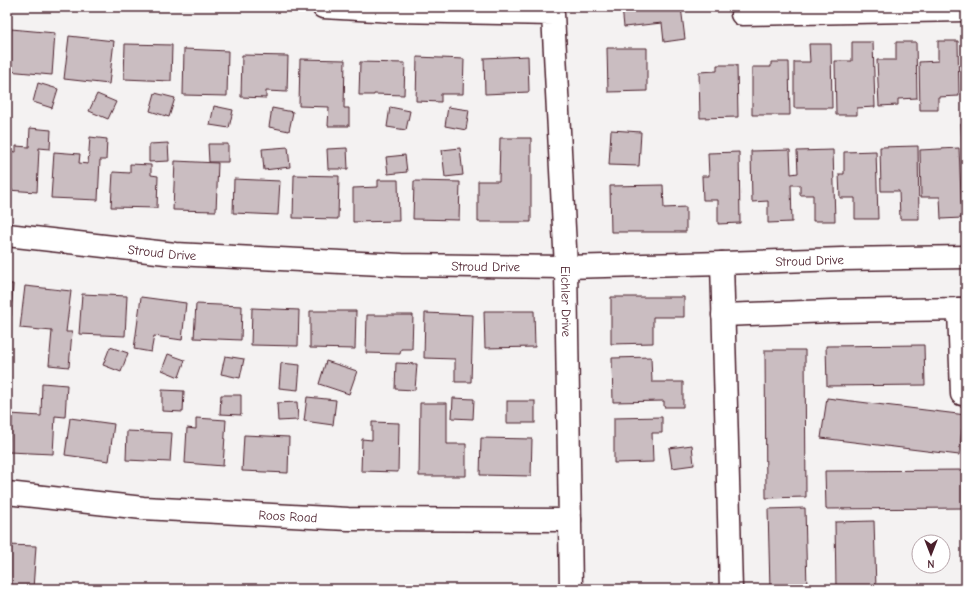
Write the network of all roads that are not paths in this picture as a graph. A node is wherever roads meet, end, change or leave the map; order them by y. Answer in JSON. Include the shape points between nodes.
{"nodes":[{"id":1,"x":322,"y":7,"type":"edge"},
{"id":2,"x":966,"y":10,"type":"edge"},
{"id":3,"x":742,"y":14,"type":"dead end"},
{"id":4,"x":7,"y":235,"type":"edge"},
{"id":5,"x":966,"y":257,"type":"edge"},
{"id":6,"x":722,"y":263,"type":"junction"},
{"id":7,"x":566,"y":267,"type":"junction"},
{"id":8,"x":963,"y":309,"type":"edge"},
{"id":9,"x":722,"y":316,"type":"junction"},
{"id":10,"x":962,"y":394,"type":"dead end"},
{"id":11,"x":7,"y":493,"type":"edge"},
{"id":12,"x":570,"y":520,"type":"junction"},
{"id":13,"x":571,"y":589,"type":"edge"},
{"id":14,"x":730,"y":589,"type":"edge"}],
"edges":[{"from":1,"to":7,"type":"street","name":"Eichler Drive","via":[[553,14]]},
{"from":2,"to":3,"type":"street"},
{"from":4,"to":7,"type":"street","name":"Stroud Drive","via":[[175,254],[402,266]]},
{"from":5,"to":6,"type":"street","name":"Stroud Drive"},
{"from":6,"to":7,"type":"street","name":"Stroud Drive"},
{"from":6,"to":9,"type":"street"},
{"from":7,"to":12,"type":"street","name":"Eichler Drive"},
{"from":8,"to":9,"type":"street"},
{"from":8,"to":10,"type":"street"},
{"from":9,"to":14,"type":"street"},
{"from":11,"to":12,"type":"street","name":"Roos Road","via":[[143,508],[340,518]]},
{"from":12,"to":13,"type":"street","name":"Eichler Drive"}]}
